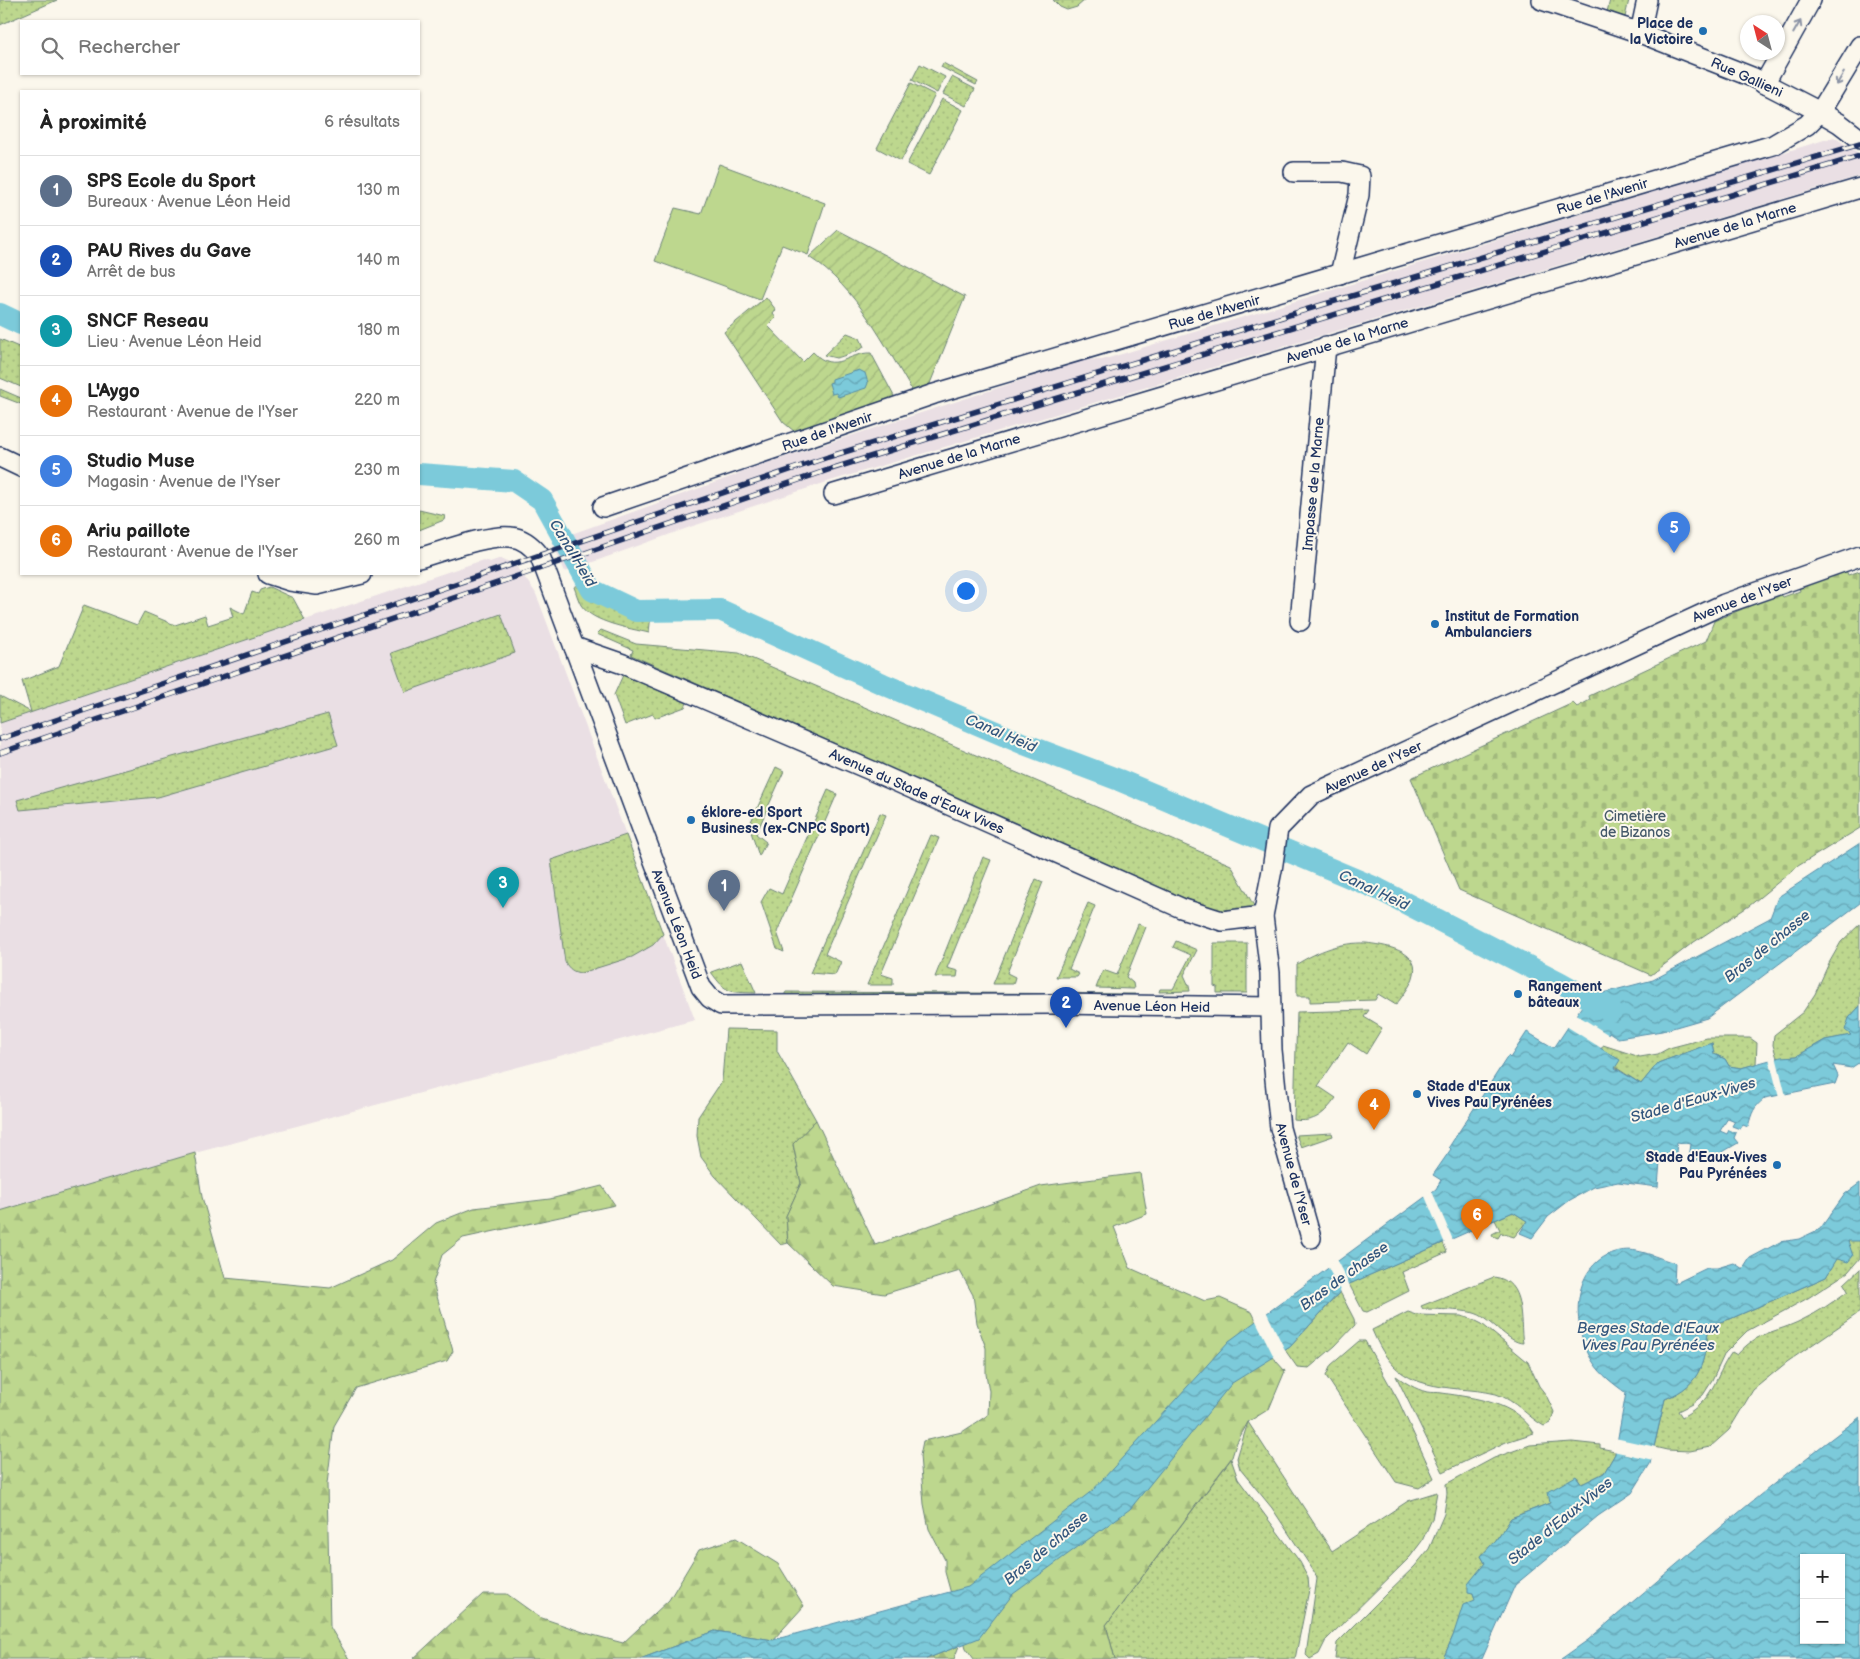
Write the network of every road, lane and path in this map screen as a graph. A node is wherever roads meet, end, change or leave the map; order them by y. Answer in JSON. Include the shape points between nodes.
{"nodes":[{"id":1,"x":1542,"y":0,"type":"edge"},
{"id":2,"x":1647,"y":0,"type":"edge"},
{"id":3,"x":1812,"y":0,"type":"edge"},
{"id":4,"x":1640,"y":33,"type":"junction"},
{"id":5,"x":1860,"y":46,"type":"edge"},
{"id":6,"x":1764,"y":84,"type":"junction"},
{"id":7,"x":1820,"y":112,"type":"junction"},
{"id":8,"x":1860,"y":139,"type":"edge"},
{"id":9,"x":1294,"y":172,"type":"dead end"},
{"id":10,"x":1860,"y":188,"type":"edge"},
{"id":11,"x":1340,"y":274,"type":"junction"},
{"id":12,"x":1326,"y":346,"type":"junction"},
{"id":13,"x":0,"y":457,"type":"edge"},
{"id":14,"x":20,"y":466,"type":"edge"},
{"id":15,"x":834,"y":494,"type":"dead end"},
{"id":16,"x":603,"y":507,"type":"dead end"},
{"id":17,"x":1860,"y":556,"type":"edge"},
{"id":18,"x":420,"y":558,"type":"edge"},
{"id":19,"x":271,"y":575,"type":"edge"},
{"id":20,"x":358,"y":575,"type":"edge"},
{"id":21,"x":1300,"y":621,"type":"dead end"},
{"id":22,"x":574,"y":646,"type":"junction"},
{"id":23,"x":1263,"y":916,"type":"junction"},
{"id":24,"x":1271,"y":1007,"type":"junction"},
{"id":25,"x":1311,"y":1238,"type":"dead end"}],
"edges":[{"from":1,"to":4,"type":"street","name":"Rue Gallieni"},
{"from":2,"to":4,"type":"street"},
{"from":6,"to":3,"type":"street","one_way":true},
{"from":4,"to":6,"type":"street","name":"Rue Gallieni","via":[[1752,76]]},
{"from":5,"to":7,"type":"street","name":"Rue de l'Avenir","one_way":true},
{"from":6,"to":7,"type":"street","name":"Rue Gallieni"},
{"from":7,"to":8,"type":"street","name":"Rue Gallieni"},
{"from":7,"to":11,"type":"street","name":"Rue de l'Avenir","via":[[1807,125],[1773,146]]},
{"from":9,"to":11,"type":"street","via":[[1342,172],[1360,176],[1359,195]]},
{"from":10,"to":12,"type":"street","name":"Avenue de la Marne"},
{"from":11,"to":16,"type":"street","name":"Rue de l'Avenir","via":[[934,394]]},
{"from":12,"to":15,"type":"street","name":"Avenue de la Marne"},
{"from":12,"to":21,"type":"street","name":"Impasse de la Marne"},
{"from":13,"to":14,"type":"street"},
{"from":17,"to":23,"type":"street","name":"Avenue de l'Yser","via":[[1724,604],[1311,795],[1278,829]]},
{"from":18,"to":22,"type":"street","name":"Avenue Léon Heid","via":[[495,536],[524,541],[540,556]]},
{"from":19,"to":20,"type":"street","via":[[316,585]]},
{"from":22,"to":23,"type":"street","name":"Avenue du Stade d'Eaux Vives","via":[[870,770],[1181,908],[1222,921]]},
{"from":22,"to":24,"type":"street","name":"Avenue Léon Heid","via":[[702,988],[721,1005]]},
{"from":23,"to":24,"type":"street","name":"Avenue de l'Yser"},
{"from":24,"to":25,"type":"street","name":"Avenue de l'Yser","via":[[1280,1128]]}]}
